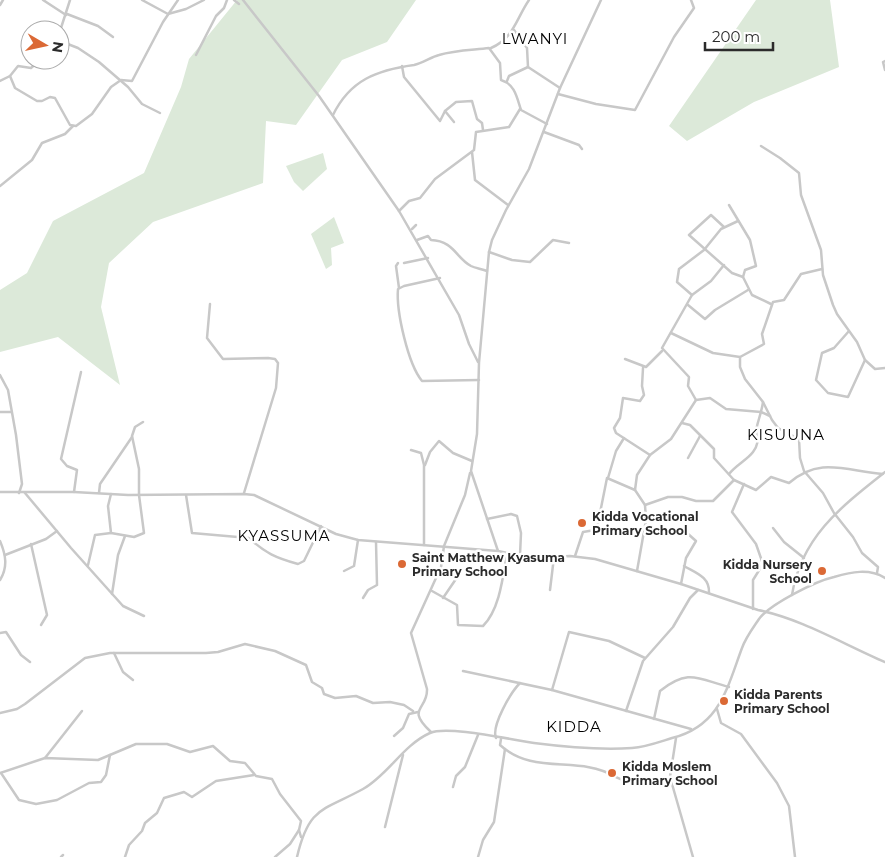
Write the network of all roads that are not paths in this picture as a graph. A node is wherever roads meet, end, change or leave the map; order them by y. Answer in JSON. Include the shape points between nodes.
{"nodes":[{"id":1,"x":3,"y":0,"type":"edge"},
{"id":2,"x":43,"y":0,"type":"edge"},
{"id":3,"x":70,"y":0,"type":"edge"},
{"id":4,"x":142,"y":0,"type":"edge"},
{"id":5,"x":178,"y":0,"type":"edge"},
{"id":6,"x":204,"y":0,"type":"edge"},
{"id":7,"x":228,"y":0,"type":"edge"},
{"id":8,"x":234,"y":0,"type":"edge"},
{"id":9,"x":243,"y":0,"type":"edge"},
{"id":10,"x":529,"y":0,"type":"edge"},
{"id":11,"x":601,"y":0,"type":"edge"},
{"id":12,"x":691,"y":0,"type":"edge"},
{"id":13,"x":239,"y":4,"type":"dead end"},
{"id":14,"x":0,"y":5,"type":"edge"},
{"id":15,"x":168,"y":14,"type":"junction"},
{"id":16,"x":66,"y":15,"type":"junction"},
{"id":17,"x":64,"y":20,"type":"edge"},
{"id":18,"x":514,"y":30,"type":"junction"},
{"id":19,"x":113,"y":37,"type":"dead end"},
{"id":20,"x":70,"y":45,"type":"edge"},
{"id":21,"x":491,"y":48,"type":"junction"},
{"id":22,"x":196,"y":55,"type":"dead end"},
{"id":23,"x":885,"y":61,"type":"edge"},
{"id":24,"x":20,"y":66,"type":"edge"},
{"id":25,"x":402,"y":66,"type":"junction"},
{"id":26,"x":528,"y":67,"type":"junction"},
{"id":27,"x":885,"y":70,"type":"edge"},
{"id":28,"x":10,"y":76,"type":"junction"},
{"id":29,"x":121,"y":80,"type":"junction"},
{"id":30,"x":0,"y":81,"type":"edge"},
{"id":31,"x":507,"y":81,"type":"junction"},
{"id":32,"x":560,"y":88,"type":"junction"},
{"id":33,"x":558,"y":94,"type":"junction"},
{"id":34,"x":520,"y":108,"type":"junction"},
{"id":35,"x":445,"y":111,"type":"junction"},
{"id":36,"x":160,"y":113,"type":"dead end"},
{"id":37,"x":332,"y":116,"type":"junction"},
{"id":38,"x":454,"y":122,"type":"dead end"},
{"id":39,"x":547,"y":124,"type":"junction"},
{"id":40,"x":73,"y":126,"type":"junction"},
{"id":41,"x":483,"y":130,"type":"junction"},
{"id":42,"x":544,"y":132,"type":"junction"},
{"id":43,"x":761,"y":146,"type":"dead end"},
{"id":44,"x":582,"y":149,"type":"dead end"},
{"id":45,"x":472,"y":152,"type":"junction"},
{"id":46,"x":0,"y":186,"type":"edge"},
{"id":47,"x":508,"y":205,"type":"junction"},
{"id":48,"x":729,"y":205,"type":"dead end"},
{"id":49,"x":400,"y":211,"type":"junction"},
{"id":50,"x":738,"y":221,"type":"junction"},
{"id":51,"x":416,"y":225,"type":"dead end"},
{"id":52,"x":724,"y":227,"type":"junction"},
{"id":53,"x":412,"y":231,"type":"junction"},
{"id":54,"x":417,"y":240,"type":"junction"},
{"id":55,"x":569,"y":243,"type":"dead end"},
{"id":56,"x":704,"y":250,"type":"junction"},
{"id":57,"x":489,"y":252,"type":"junction"},
{"id":58,"x":428,"y":258,"type":"junction"},
{"id":59,"x":398,"y":263,"type":"dead end"},
{"id":60,"x":404,"y":263,"type":"dead end"},
{"id":61,"x":724,"y":265,"type":"junction"},
{"id":62,"x":822,"y":269,"type":"junction"},
{"id":63,"x":486,"y":271,"type":"junction"},
{"id":64,"x":743,"y":276,"type":"junction"},
{"id":65,"x":440,"y":278,"type":"junction"},
{"id":66,"x":401,"y":288,"type":"junction"},
{"id":67,"x":749,"y":290,"type":"junction"},
{"id":68,"x":692,"y":295,"type":"junction"},
{"id":69,"x":210,"y":304,"type":"dead end"},
{"id":70,"x":772,"y":304,"type":"junction"},
{"id":71,"x":688,"y":305,"type":"junction"},
{"id":72,"x":849,"y":331,"type":"junction"},
{"id":73,"x":670,"y":332,"type":"junction"},
{"id":74,"x":662,"y":351,"type":"junction"},
{"id":75,"x":740,"y":357,"type":"junction"},
{"id":76,"x":625,"y":359,"type":"dead end"},
{"id":77,"x":865,"y":360,"type":"junction"},
{"id":78,"x":479,"y":363,"type":"junction"},
{"id":79,"x":643,"y":368,"type":"junction"},
{"id":80,"x":885,"y":368,"type":"edge"},
{"id":81,"x":81,"y":372,"type":"dead end"},
{"id":82,"x":0,"y":374,"type":"edge"},
{"id":83,"x":479,"y":380,"type":"junction"},
{"id":84,"x":696,"y":400,"type":"junction"},
{"id":85,"x":763,"y":402,"type":"junction"},
{"id":86,"x":0,"y":412,"type":"edge"},
{"id":87,"x":11,"y":412,"type":"junction"},
{"id":88,"x":761,"y":412,"type":"junction"},
{"id":89,"x":770,"y":416,"type":"junction"},
{"id":90,"x":143,"y":422,"type":"dead end"},
{"id":91,"x":682,"y":423,"type":"junction"},
{"id":92,"x":132,"y":436,"type":"junction"},
{"id":93,"x":700,"y":436,"type":"junction"},
{"id":94,"x":624,"y":438,"type":"junction"},
{"id":95,"x":411,"y":450,"type":"dead end"},
{"id":96,"x":650,"y":455,"type":"junction"},
{"id":97,"x":688,"y":458,"type":"dead end"},
{"id":98,"x":472,"y":461,"type":"junction"},
{"id":99,"x":424,"y":468,"type":"junction"},
{"id":100,"x":471,"y":471,"type":"junction"},
{"id":101,"x":804,"y":471,"type":"junction"},
{"id":102,"x":884,"y":473,"type":"edge"},
{"id":103,"x":729,"y":474,"type":"junction"},
{"id":104,"x":608,"y":478,"type":"junction"},
{"id":105,"x":734,"y":480,"type":"junction"},
{"id":106,"x":744,"y":484,"type":"junction"},
{"id":107,"x":635,"y":490,"type":"junction"},
{"id":108,"x":0,"y":492,"type":"edge"},
{"id":109,"x":74,"y":492,"type":"junction"},
{"id":110,"x":19,"y":493,"type":"junction"},
{"id":111,"x":25,"y":493,"type":"junction"},
{"id":112,"x":99,"y":493,"type":"junction"},
{"id":113,"x":111,"y":494,"type":"junction"},
{"id":114,"x":186,"y":494,"type":"junction"},
{"id":115,"x":244,"y":494,"type":"junction"},
{"id":116,"x":139,"y":495,"type":"junction"},
{"id":117,"x":645,"y":505,"type":"junction"},
{"id":118,"x":834,"y":513,"type":"junction"},
{"id":119,"x":488,"y":519,"type":"junction"},
{"id":120,"x":321,"y":526,"type":"junction"},
{"id":121,"x":773,"y":528,"type":"dead end"},
{"id":122,"x":57,"y":531,"type":"junction"},
{"id":123,"x":112,"y":533,"type":"junction"},
{"id":124,"x":687,"y":533,"type":"dead end"},
{"id":125,"x":125,"y":536,"type":"junction"},
{"id":126,"x":358,"y":540,"type":"junction"},
{"id":127,"x":0,"y":541,"type":"edge"},
{"id":128,"x":376,"y":542,"type":"junction"},
{"id":129,"x":31,"y":544,"type":"junction"},
{"id":130,"x":424,"y":546,"type":"junction"},
{"id":131,"x":444,"y":546,"type":"junction"},
{"id":132,"x":498,"y":551,"type":"junction"},
{"id":133,"x":507,"y":553,"type":"junction"},
{"id":134,"x":5,"y":555,"type":"junction"},
{"id":135,"x":520,"y":556,"type":"junction"},
{"id":136,"x":575,"y":556,"type":"junction"},
{"id":137,"x":554,"y":557,"type":"junction"},
{"id":138,"x":804,"y":559,"type":"junction"},
{"id":139,"x":88,"y":565,"type":"junction"},
{"id":140,"x":684,"y":566,"type":"junction"},
{"id":141,"x":344,"y":571,"type":"dead end"},
{"id":142,"x":637,"y":571,"type":"junction"},
{"id":143,"x":877,"y":573,"type":"junction"},
{"id":144,"x":458,"y":576,"type":"dead end"},
{"id":145,"x":885,"y":578,"type":"edge"},
{"id":146,"x":0,"y":580,"type":"edge"},
{"id":147,"x":681,"y":584,"type":"junction"},
{"id":148,"x":431,"y":590,"type":"junction"},
{"id":149,"x":550,"y":590,"type":"dead end"},
{"id":150,"x":698,"y":590,"type":"junction"},
{"id":151,"x":112,"y":594,"type":"junction"},
{"id":152,"x":709,"y":594,"type":"junction"},
{"id":153,"x":792,"y":595,"type":"junction"},
{"id":154,"x":363,"y":598,"type":"dead end"},
{"id":155,"x":443,"y":598,"type":"junction"},
{"id":156,"x":753,"y":609,"type":"junction"},
{"id":157,"x":768,"y":611,"type":"junction"},
{"id":158,"x":144,"y":616,"type":"dead end"},
{"id":159,"x":41,"y":625,"type":"dead end"},
{"id":160,"x":0,"y":633,"type":"edge"},
{"id":161,"x":114,"y":653,"type":"junction"},
{"id":162,"x":645,"y":658,"type":"junction"},
{"id":163,"x":30,"y":662,"type":"dead end"},
{"id":164,"x":885,"y":662,"type":"edge"},
{"id":165,"x":462,"y":671,"type":"dead end"},
{"id":166,"x":133,"y":680,"type":"dead end"},
{"id":167,"x":520,"y":684,"type":"junction"},
{"id":168,"x":729,"y":687,"type":"junction"},
{"id":169,"x":552,"y":690,"type":"junction"},
{"id":170,"x":717,"y":709,"type":"junction"},
{"id":171,"x":82,"y":711,"type":"dead end"},
{"id":172,"x":413,"y":711,"type":"junction"},
{"id":173,"x":418,"y":712,"type":"junction"},
{"id":174,"x":626,"y":712,"type":"junction"},
{"id":175,"x":0,"y":713,"type":"edge"},
{"id":176,"x":654,"y":719,"type":"junction"},
{"id":177,"x":692,"y":730,"type":"junction"},
{"id":178,"x":431,"y":732,"type":"junction"},
{"id":179,"x":478,"y":735,"type":"junction"},
{"id":180,"x":394,"y":736,"type":"dead end"},
{"id":181,"x":496,"y":738,"type":"junction"},
{"id":182,"x":501,"y":738,"type":"junction"},
{"id":183,"x":676,"y":738,"type":"junction"},
{"id":184,"x":505,"y":750,"type":"junction"},
{"id":185,"x":403,"y":754,"type":"junction"},
{"id":186,"x":110,"y":755,"type":"junction"},
{"id":187,"x":45,"y":758,"type":"junction"},
{"id":188,"x":0,"y":773,"type":"edge"},
{"id":189,"x":254,"y":775,"type":"junction"},
{"id":190,"x":627,"y":783,"type":"dead end"},
{"id":191,"x":453,"y":787,"type":"dead end"},
{"id":192,"x":301,"y":821,"type":"junction"},
{"id":193,"x":310,"y":823,"type":"junction"},
{"id":194,"x":385,"y":827,"type":"dead end"},
{"id":195,"x":299,"y":830,"type":"junction"},
{"id":196,"x":301,"y":839,"type":"junction"},
{"id":197,"x":125,"y":857,"type":"edge"},
{"id":198,"x":275,"y":857,"type":"edge"},
{"id":199,"x":297,"y":857,"type":"edge"},
{"id":200,"x":478,"y":857,"type":"edge"},
{"id":201,"x":693,"y":857,"type":"edge"},
{"id":202,"x":795,"y":857,"type":"edge"}],
"edges":[{"from":1,"to":14,"type":"street"},
{"from":2,"to":16,"type":"street"},
{"from":3,"to":16,"type":"street"},
{"from":4,"to":15,"type":"street"},
{"from":5,"to":15,"type":"street"},
{"from":6,"to":15,"type":"street"},
{"from":7,"to":22,"type":"street"},
{"from":8,"to":13,"type":"street"},
{"from":9,"to":37,"type":"street"},
{"from":10,"to":18,"type":"street","via":[[518,16]]},
{"from":11,"to":32,"type":"street"},
{"from":12,"to":33,"type":"street","via":[[693,11],[674,37],[635,110]]},
{"from":15,"to":29,"type":"street","via":[[132,81]]},
{"from":16,"to":17,"type":"street"},
{"from":16,"to":19,"type":"street","via":[[98,26]]},
{"from":18,"to":21,"type":"street"},
{"from":18,"to":26,"type":"street","via":[[527,48]]},
{"from":20,"to":29,"type":"street"},
{"from":21,"to":25,"type":"street","via":[[438,55]]},
{"from":21,"to":31,"type":"street","via":[[500,63],[501,78]]},
{"from":23,"to":27,"type":"street"},
{"from":24,"to":28,"type":"street"},
{"from":25,"to":35,"type":"street","via":[[404,76],[440,121]]},
{"from":25,"to":37,"type":"street","via":[[356,84],[345,93]]},
{"from":26,"to":31,"type":"street","via":[[509,76]]},
{"from":26,"to":32,"type":"street"},
{"from":28,"to":30,"type":"street"},
{"from":28,"to":40,"type":"street","via":[[15,88],[37,101],[54,98]]},
{"from":29,"to":36,"type":"street","via":[[142,104]]},
{"from":29,"to":40,"type":"street","via":[[108,90],[87,119]]},
{"from":31,"to":34,"type":"street","via":[[516,93]]},
{"from":32,"to":33,"type":"street"},
{"from":33,"to":39,"type":"street"},
{"from":34,"to":39,"type":"street"},
{"from":34,"to":41,"type":"street","via":[[509,126]]},
{"from":35,"to":38,"type":"street"},
{"from":35,"to":41,"type":"street","via":[[456,102],[472,101]]},
{"from":37,"to":49,"type":"street"},
{"from":39,"to":42,"type":"street"},
{"from":40,"to":46,"type":"street","via":[[65,134],[42,143],[32,160]]},
{"from":41,"to":45,"type":"street","via":[[476,132],[476,147]]},
{"from":42,"to":44,"type":"street"},
{"from":42,"to":47,"type":"street","via":[[530,169]]},
{"from":43,"to":62,"type":"street","via":[[798,172],[801,195],[821,250]]},
{"from":45,"to":47,"type":"street","via":[[476,180]]},
{"from":45,"to":49,"type":"street","via":[[435,179],[420,198],[409,201]]},
{"from":47,"to":57,"type":"street"},
{"from":48,"to":50,"type":"street"},
{"from":49,"to":53,"type":"street"},
{"from":50,"to":52,"type":"street"},
{"from":50,"to":64,"type":"street","via":[[750,240],[756,266],[745,270]]},
{"from":51,"to":53,"type":"street","via":[[412,226]]},
{"from":52,"to":56,"type":"street"},
{"from":52,"to":56,"type":"street","via":[[712,215],[690,232],[689,235]]},
{"from":53,"to":54,"type":"street"},
{"from":54,"to":58,"type":"street"},
{"from":54,"to":63,"type":"street","via":[[428,236],[431,240],[441,241],[458,252],[469,265]]},
{"from":55,"to":57,"type":"street","via":[[553,240],[530,262]]},
{"from":56,"to":61,"type":"street"},
{"from":56,"to":68,"type":"street","via":[[678,273],[678,282]]},
{"from":57,"to":63,"type":"street"},
{"from":58,"to":60,"type":"street"},
{"from":58,"to":65,"type":"street"},
{"from":59,"to":66,"type":"street","via":[[397,284]]},
{"from":61,"to":64,"type":"street","via":[[734,274]]},
{"from":61,"to":68,"type":"street","via":[[711,281]]},
{"from":62,"to":70,"type":"street","via":[[801,274],[784,300]]},
{"from":62,"to":72,"type":"street","via":[[837,314]]},
{"from":63,"to":78,"type":"street"},
{"from":64,"to":67,"type":"street"},
{"from":65,"to":66,"type":"street"},
{"from":65,"to":78,"type":"street"},
{"from":66,"to":83,"type":"street","via":[[398,291],[399,320],[421,380]]},
{"from":67,"to":70,"type":"street","via":[[756,298]]},
{"from":67,"to":71,"type":"street","via":[[706,319]]},
{"from":68,"to":71,"type":"street"},
{"from":69,"to":115,"type":"street","via":[[207,338],[221,357],[268,358],[278,363],[276,388]]},
{"from":70,"to":75,"type":"street","via":[[762,334],[764,344]]},
{"from":71,"to":73,"type":"street"},
{"from":72,"to":77,"type":"street"},
{"from":72,"to":77,"type":"street","via":[[832,350],[822,353],[817,381],[828,392],[848,398]]},
{"from":73,"to":74,"type":"street"},
{"from":73,"to":75,"type":"street","via":[[713,353]]},
{"from":74,"to":79,"type":"street","via":[[649,366]]},
{"from":74,"to":84,"type":"street","via":[[689,377],[688,386]]},
{"from":75,"to":85,"type":"street","via":[[745,379]]},
{"from":76,"to":79,"type":"street"},
{"from":77,"to":80,"type":"street","via":[[875,369]]},
{"from":78,"to":83,"type":"street"},
{"from":79,"to":94,"type":"street","via":[[644,395],[640,401],[623,398],[620,418],[614,426],[616,433]]},
{"from":81,"to":109,"type":"street","via":[[61,459],[77,470]]},
{"from":82,"to":87,"type":"street","via":[[8,390]]},
{"from":83,"to":98,"type":"street"},
{"from":84,"to":88,"type":"street","via":[[710,398],[726,409]]},
{"from":84,"to":91,"type":"street"},
{"from":85,"to":88,"type":"street"},
{"from":85,"to":89,"type":"street"},
{"from":86,"to":87,"type":"street"},
{"from":87,"to":110,"type":"street","via":[[22,484]]},
{"from":88,"to":89,"type":"street"},
{"from":88,"to":103,"type":"street","via":[[756,428],[757,445],[749,457]]},
{"from":89,"to":101,"type":"street","via":[[778,428],[799,439]]},
{"from":90,"to":92,"type":"street","via":[[135,427]]},
{"from":91,"to":93,"type":"street","via":[[690,425]]},
{"from":91,"to":96,"type":"street","via":[[671,439]]},
{"from":92,"to":112,"type":"street","via":[[100,484]]},
{"from":92,"to":116,"type":"street","via":[[139,469]]},
{"from":93,"to":97,"type":"street"},
{"from":93,"to":103,"type":"street","via":[[714,449],[714,458]]},
{"from":94,"to":96,"type":"street"},
{"from":94,"to":104,"type":"street","via":[[615,453]]},
{"from":95,"to":99,"type":"street","via":[[421,453]]},
{"from":96,"to":107,"type":"street","via":[[637,475]]},
{"from":98,"to":99,"type":"street","via":[[453,453],[439,441],[430,452]]},
{"from":98,"to":100,"type":"street"},
{"from":99,"to":130,"type":"street"},
{"from":100,"to":119,"type":"street"},
{"from":100,"to":131,"type":"street"},
{"from":101,"to":102,"type":"street","via":[[825,465]]},
{"from":101,"to":106,"type":"street","via":[[789,483],[774,477],[756,490]]},
{"from":101,"to":118,"type":"street","via":[[823,493]]},
{"from":102,"to":118,"type":"street"},
{"from":103,"to":105,"type":"street"},
{"from":104,"to":107,"type":"street"},
{"from":104,"to":136,"type":"street","via":[[597,528],[583,532]]},
{"from":105,"to":106,"type":"street"},
{"from":105,"to":117,"type":"street","via":[[713,500],[668,497]]},
{"from":106,"to":156,"type":"street","via":[[732,512],[756,544],[763,564],[753,580]]},
{"from":107,"to":117,"type":"street"},
{"from":108,"to":110,"type":"street"},
{"from":109,"to":111,"type":"street"},
{"from":109,"to":112,"type":"street"},
{"from":110,"to":111,"type":"street"},
{"from":111,"to":122,"type":"street"},
{"from":112,"to":113,"type":"street"},
{"from":113,"to":116,"type":"street"},
{"from":113,"to":123,"type":"street","via":[[108,506]]},
{"from":114,"to":115,"type":"street"},
{"from":114,"to":116,"type":"street"},
{"from":114,"to":120,"type":"street","via":[[192,533],[249,538],[256,547],[298,564],[304,561]]},
{"from":115,"to":120,"type":"street","via":[[254,495]]},
{"from":116,"to":125,"type":"street","via":[[144,533]]},
{"from":117,"to":142,"type":"street","via":[[645,532]]},
{"from":118,"to":138,"type":"street"},
{"from":118,"to":143,"type":"street","via":[[862,553],[875,562]]},
{"from":119,"to":132,"type":"street"},
{"from":119,"to":135,"type":"street","via":[[511,514],[517,516],[521,533]]},
{"from":120,"to":126,"type":"street"},
{"from":121,"to":138,"type":"street"},
{"from":122,"to":129,"type":"street"},
{"from":122,"to":139,"type":"street"},
{"from":123,"to":125,"type":"street"},
{"from":123,"to":139,"type":"street","via":[[95,535]]},
{"from":124,"to":140,"type":"street","via":[[696,541]]},
{"from":125,"to":151,"type":"street","via":[[118,554]]},
{"from":126,"to":128,"type":"street"},
{"from":126,"to":141,"type":"street","via":[[354,566]]},
{"from":127,"to":134,"type":"street"},
{"from":128,"to":130,"type":"street"},
{"from":128,"to":154,"type":"street","via":[[377,585]]},
{"from":129,"to":134,"type":"street"},
{"from":129,"to":159,"type":"street","via":[[47,615]]},
{"from":130,"to":131,"type":"street"},
{"from":131,"to":132,"type":"street"},
{"from":131,"to":148,"type":"street","via":[[441,567]]},
{"from":132,"to":133,"type":"street"},
{"from":133,"to":135,"type":"street"},
{"from":133,"to":155,"type":"street","via":[[497,598],[485,626],[458,625],[457,605]]},
{"from":134,"to":146,"type":"street","via":[[6,570]]},
{"from":135,"to":137,"type":"street"},
{"from":136,"to":137,"type":"street"},
{"from":136,"to":142,"type":"street"},
{"from":137,"to":149,"type":"street"},
{"from":138,"to":153,"type":"street"},
{"from":139,"to":151,"type":"street"},
{"from":140,"to":147,"type":"street"},
{"from":140,"to":152,"type":"street","via":[[702,575],[708,582]]},
{"from":142,"to":147,"type":"street"},
{"from":143,"to":145,"type":"street"},
{"from":143,"to":153,"type":"street","via":[[842,575]]},
{"from":144,"to":155,"type":"street"},
{"from":147,"to":150,"type":"street"},
{"from":148,"to":155,"type":"street"},
{"from":148,"to":173,"type":"street","via":[[411,634],[427,689],[427,696]]},
{"from":150,"to":152,"type":"street"},
{"from":150,"to":162,"type":"street","via":[[673,627]]},
{"from":151,"to":158,"type":"street","via":[[130,610]]},
{"from":152,"to":156,"type":"street"},
{"from":153,"to":157,"type":"street"},
{"from":156,"to":157,"type":"street"},
{"from":157,"to":164,"type":"street"},
{"from":157,"to":168,"type":"street","via":[[742,646]]},
{"from":160,"to":163,"type":"street","via":[[6,632],[21,655]]},
{"from":161,"to":166,"type":"street","via":[[123,672]]},
{"from":161,"to":172,"type":"street","via":[[212,652],[245,644],[275,651],[306,665],[312,682],[322,688],[324,694],[335,698],[356,696],[373,703],[390,702]]},
{"from":161,"to":175,"type":"street","via":[[85,658],[25,704]]},
{"from":162,"to":169,"type":"street","via":[[609,641],[569,632]]},
{"from":162,"to":174,"type":"street"},
{"from":165,"to":167,"type":"street"},
{"from":167,"to":169,"type":"street"},
{"from":167,"to":181,"type":"street","via":[[498,718],[494,731]]},
{"from":168,"to":170,"type":"street"},
{"from":168,"to":176,"type":"street","via":[[694,676],[684,678],[660,691]]},
{"from":169,"to":174,"type":"street"},
{"from":170,"to":177,"type":"street"},
{"from":170,"to":202,"type":"street","via":[[721,723],[741,734],[777,783],[787,802]]},
{"from":171,"to":187,"type":"street"},
{"from":172,"to":173,"type":"street"},
{"from":172,"to":180,"type":"street"},
{"from":173,"to":178,"type":"street","via":[[421,722]]},
{"from":174,"to":176,"type":"street"},
{"from":176,"to":177,"type":"street"},
{"from":177,"to":183,"type":"street"},
{"from":178,"to":179,"type":"street"},
{"from":178,"to":185,"type":"street"},
{"from":179,"to":181,"type":"street"},
{"from":179,"to":191,"type":"street"},
{"from":181,"to":182,"type":"street"},
{"from":182,"to":183,"type":"street","via":[[537,744],[632,748]]},
{"from":182,"to":184,"type":"street","via":[[500,745]]},
{"from":183,"to":201,"type":"street","via":[[670,777]]},
{"from":184,"to":190,"type":"street","via":[[530,762],[590,766]]},
{"from":184,"to":200,"type":"street","via":[[494,822],[483,840]]},
{"from":185,"to":193,"type":"street","via":[[372,783],[326,806]]},
{"from":185,"to":194,"type":"street"},
{"from":186,"to":187,"type":"street","via":[[93,760]]},
{"from":186,"to":188,"type":"street","via":[[108,770],[101,782],[89,783],[58,800],[44,803],[19,800]]},
{"from":186,"to":189,"type":"street","via":[[126,746],[142,743],[167,744],[190,752],[213,746],[230,761],[245,763]]},
{"from":187,"to":188,"type":"street"},
{"from":189,"to":192,"type":"street","via":[[272,779]]},
{"from":189,"to":197,"type":"street","via":[[216,781],[192,797],[184,792],[164,798],[157,813],[129,845]]},
{"from":192,"to":193,"type":"street"},
{"from":192,"to":195,"type":"street"},
{"from":193,"to":196,"type":"street"},
{"from":195,"to":196,"type":"street"},
{"from":195,"to":198,"type":"street","via":[[290,844]]},
{"from":196,"to":199,"type":"street"}]}
